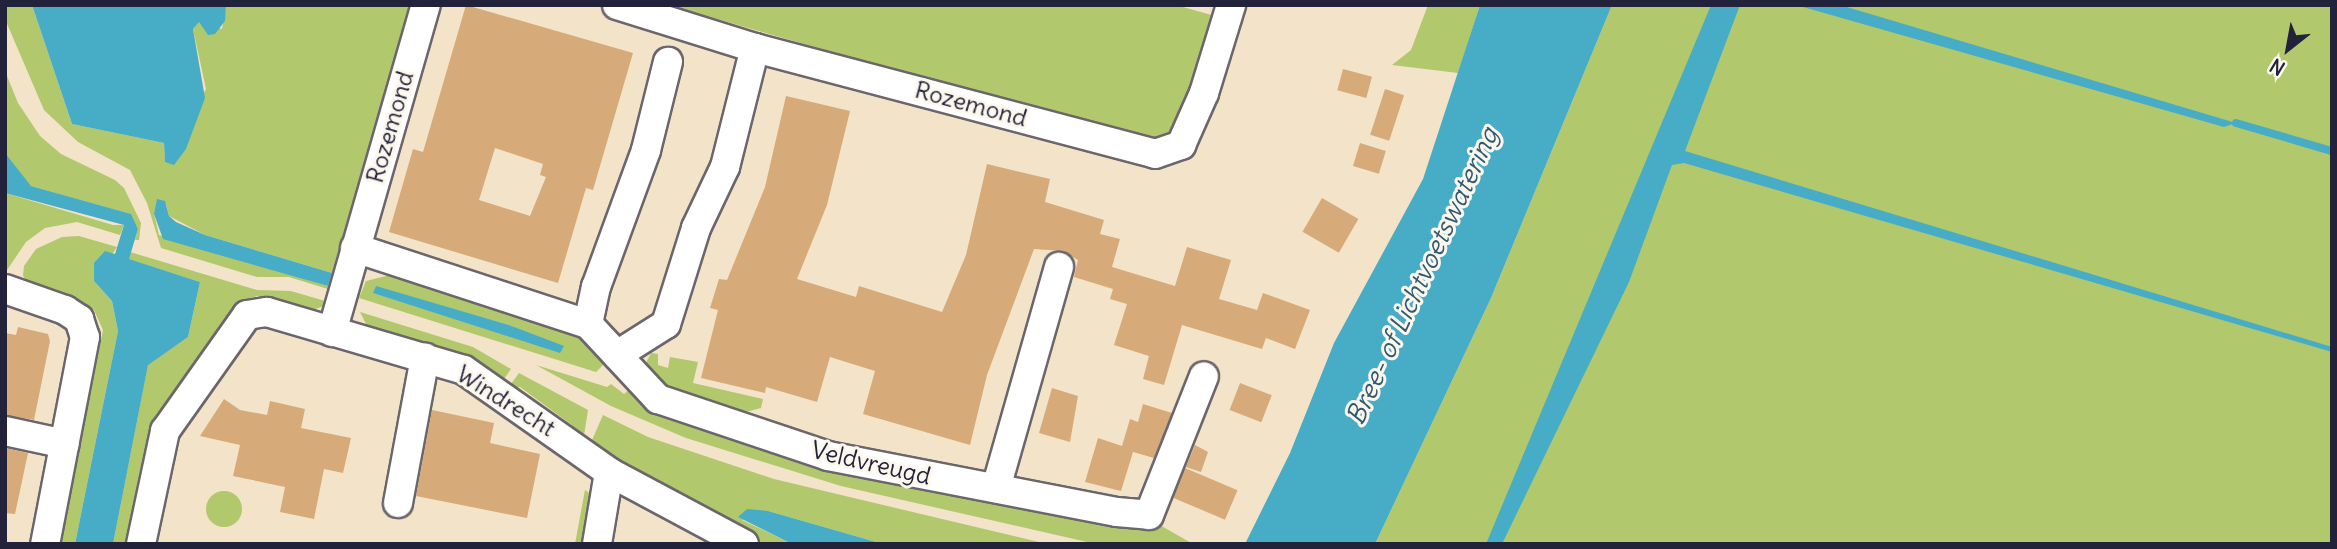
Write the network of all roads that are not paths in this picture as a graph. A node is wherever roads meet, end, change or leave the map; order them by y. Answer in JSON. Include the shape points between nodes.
{"nodes":[{"id":1,"x":426,"y":5,"type":"edge"},
{"id":2,"x":617,"y":5,"type":"edge"},
{"id":3,"x":1231,"y":5,"type":"edge"},
{"id":4,"x":755,"y":48,"type":"junction"},
{"id":5,"x":668,"y":62,"type":"dead end"},
{"id":6,"x":355,"y":248,"type":"junction"},
{"id":7,"x":1059,"y":267,"type":"dead end"},
{"id":8,"x":6,"y":289,"type":"edge"},
{"id":9,"x":588,"y":324,"type":"junction"},
{"id":10,"x":332,"y":332,"type":"junction"},
{"id":11,"x":617,"y":355,"type":"junction"},
{"id":12,"x":425,"y":357,"type":"junction"},
{"id":13,"x":1204,"y":376,"type":"dead end"},
{"id":14,"x":5,"y":431,"type":"edge"},
{"id":15,"x":65,"y":444,"type":"junction"},
{"id":16,"x":609,"y":472,"type":"junction"},
{"id":17,"x":996,"y":488,"type":"junction"},
{"id":18,"x":398,"y":503,"type":"dead end"},
{"id":19,"x":45,"y":544,"type":"edge"},
{"id":20,"x":141,"y":544,"type":"edge"},
{"id":21,"x":597,"y":544,"type":"edge"},
{"id":22,"x":744,"y":544,"type":"edge"}],
"edges":[{"from":1,"to":6,"type":"street","name":"Rozemond"},
{"from":2,"to":4,"type":"street","name":"Rozemond"},
{"from":3,"to":4,"type":"street","name":"Rozemond","via":[[1204,93],[1181,145],[1155,154]]},
{"from":4,"to":11,"type":"street","via":[[725,167],[696,228],[666,324]]},
{"from":5,"to":9,"type":"street","via":[[646,150],[596,287]]},
{"from":6,"to":9,"type":"street","name":"Veldvreugd"},
{"from":6,"to":10,"type":"street"},
{"from":7,"to":17,"type":"street"},
{"from":8,"to":15,"type":"street","via":[[79,319],[85,337]]},
{"from":9,"to":11,"type":"street","name":"Veldvreugd"},
{"from":10,"to":12,"type":"street","name":"Windrecht"},
{"from":10,"to":20,"type":"street","name":"Windrecht","via":[[267,312],[247,315],[165,431]]},
{"from":11,"to":17,"type":"street","name":"Veldvreugd","via":[[658,399],[828,456]]},
{"from":12,"to":16,"type":"street","name":"Windrecht","via":[[484,382]]},
{"from":12,"to":18,"type":"street"},
{"from":13,"to":17,"type":"street","name":"Veldvreugd","via":[[1149,515]]},
{"from":14,"to":15,"type":"street"},
{"from":15,"to":19,"type":"street"},
{"from":16,"to":21,"type":"street"},
{"from":16,"to":22,"type":"street","name":"Windrecht"}]}
